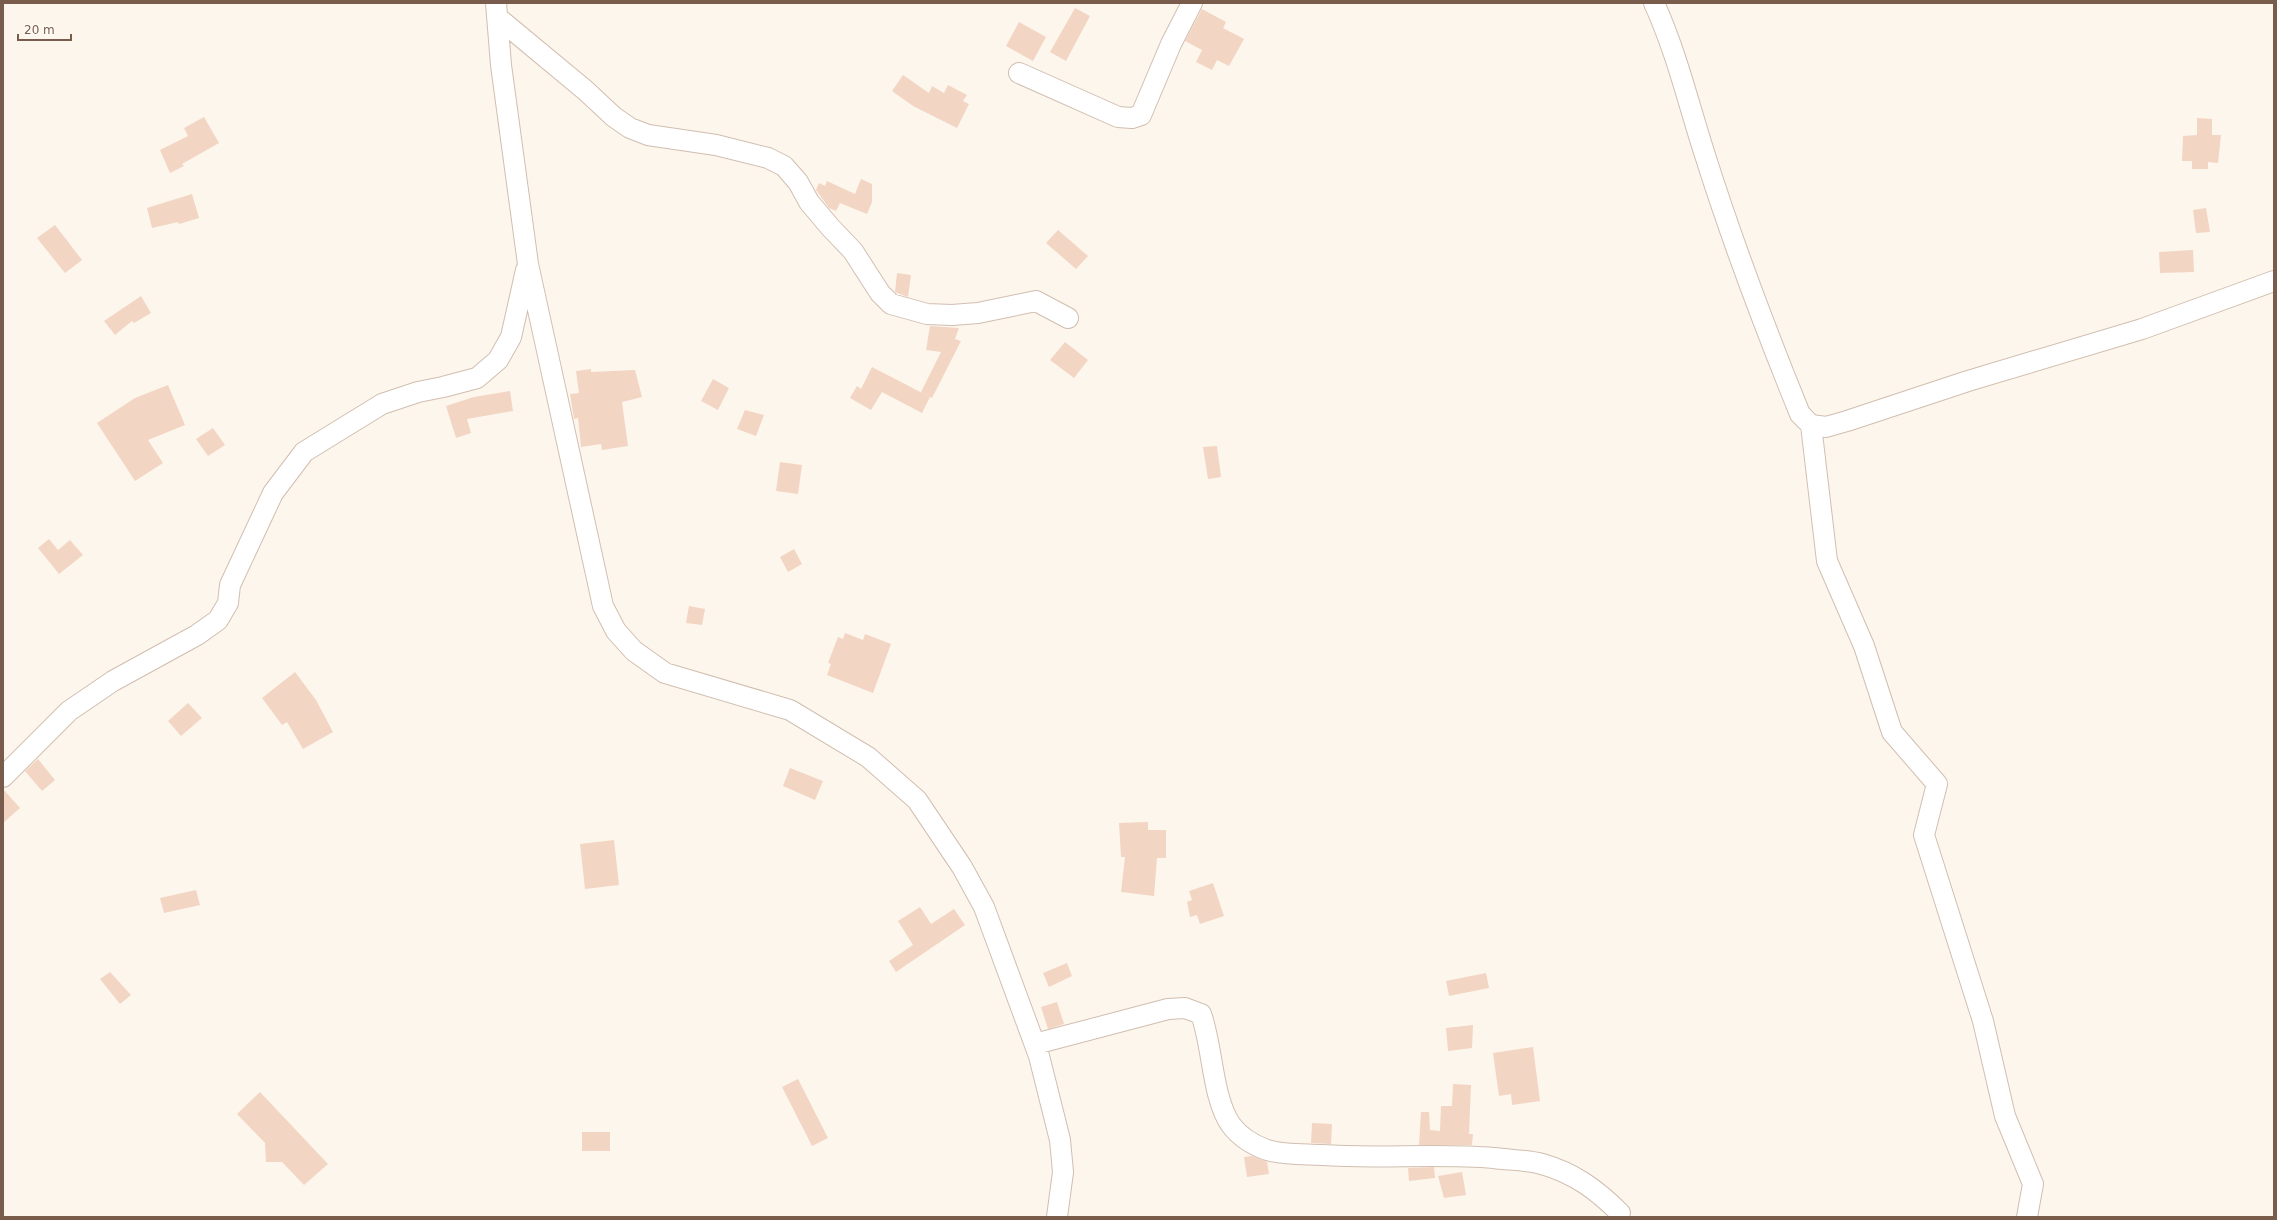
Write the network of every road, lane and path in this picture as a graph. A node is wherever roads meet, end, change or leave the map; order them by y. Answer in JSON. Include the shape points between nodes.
{"nodes":[{"id":1,"x":1192,"y":3,"type":"edge"},
{"id":2,"x":1654,"y":3,"type":"edge"},
{"id":3,"x":496,"y":10,"type":"edge"},
{"id":4,"x":1019,"y":73,"type":"dead end"},
{"id":5,"x":528,"y":264,"type":"junction"},
{"id":6,"x":2274,"y":281,"type":"edge"},
{"id":7,"x":1068,"y":318,"type":"dead end"},
{"id":8,"x":1811,"y":425,"type":"junction"},
{"id":9,"x":3,"y":777,"type":"edge"},
{"id":10,"x":1035,"y":1044,"type":"junction"},
{"id":11,"x":1620,"y":1213,"type":"dead end"},
{"id":12,"x":1057,"y":1217,"type":"edge"},
{"id":13,"x":2027,"y":1217,"type":"edge"}],
"edges":[{"from":1,"to":4,"type":"street","via":[[1170,44],[1141,115],[1132,118],[1118,117]]},
{"from":2,"to":8,"type":"street","via":[[1681,70],[1704,152],[1731,233],[1800,414]]},
{"from":3,"to":5,"type":"street"},
{"from":3,"to":7,"type":"street","via":[[614,117],[630,128],[648,135],[716,145],[768,158],[784,166],[798,182],[809,202],[854,251],[880,293],[892,304],[927,314],[952,315],[978,313],[1036,301]]},
{"from":5,"to":9,"type":"street","via":[[511,336],[498,360],[477,378],[418,392],[382,404],[304,452],[273,492],[230,584],[228,603],[218,620],[197,635],[113,681],[69,711]]},
{"from":5,"to":10,"type":"street","via":[[603,606],[616,631],[634,651],[665,673],[790,710],[868,757],[917,800],[962,867],[984,907]]},
{"from":6,"to":8,"type":"street","via":[[2142,329],[1968,381],[1870,414],[1826,427]]},
{"from":8,"to":13,"type":"street","via":[[1827,561],[1864,646],[1892,732],[1937,784],[1924,835],[1983,1021],[2005,1116],[2033,1184]]},
{"from":10,"to":11,"type":"street","via":[[1168,1009],[1185,1008],[1201,1014],[1221,1105],[1230,1124],[1245,1140],[1268,1150],[1293,1154],[1357,1158],[1451,1155],[1541,1164],[1574,1176],[1599,1192]]},
{"from":10,"to":12,"type":"street","via":[[1060,1140],[1063,1172]]}]}
